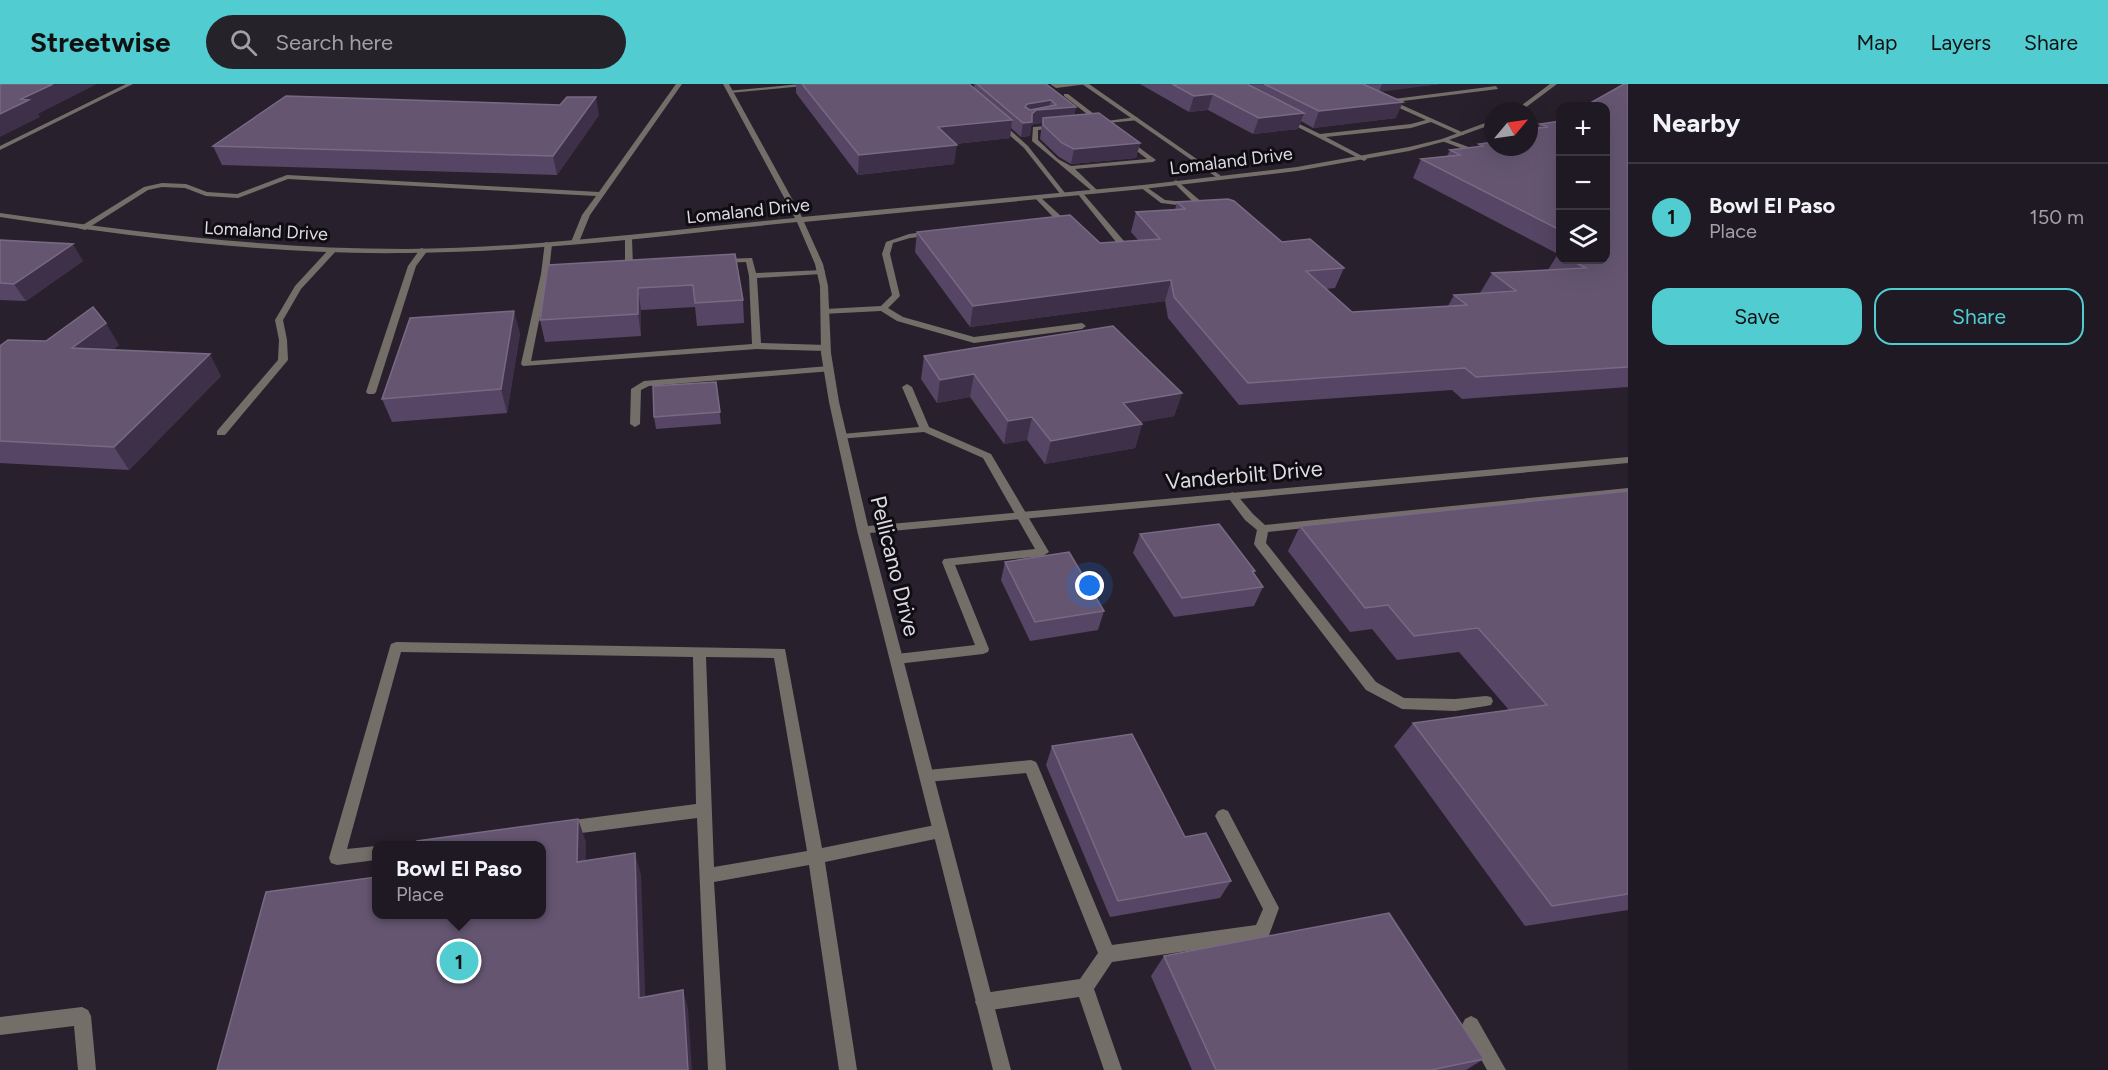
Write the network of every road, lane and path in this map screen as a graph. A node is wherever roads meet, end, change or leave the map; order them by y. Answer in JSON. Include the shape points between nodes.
{"nodes":[{"id":1,"x":129,"y":84,"type":"edge"},
{"id":2,"x":679,"y":84,"type":"edge"},
{"id":3,"x":822,"y":84,"type":"edge"},
{"id":4,"x":1053,"y":84,"type":"edge"},
{"id":5,"x":1085,"y":84,"type":"edge"},
{"id":6,"x":1544,"y":84,"type":"edge"},
{"id":7,"x":1553,"y":85,"type":"edge"},
{"id":8,"x":728,"y":87,"type":"edge"},
{"id":9,"x":1496,"y":88,"type":"dead end"},
{"id":10,"x":1066,"y":95,"type":"dead end"},
{"id":11,"x":1380,"y":97,"type":"edge"},
{"id":12,"x":1390,"y":101,"type":"junction"},
{"id":13,"x":1529,"y":102,"type":"edge"},
{"id":14,"x":1126,"y":112,"type":"junction"},
{"id":15,"x":1109,"y":113,"type":"dead end"},
{"id":16,"x":1101,"y":114,"type":"edge"},
{"id":17,"x":990,"y":115,"type":"edge"},
{"id":18,"x":1092,"y":115,"type":"junction"},
{"id":19,"x":1277,"y":115,"type":"edge"},
{"id":20,"x":1071,"y":117,"type":"edge"},
{"id":21,"x":1137,"y":119,"type":"junction"},
{"id":22,"x":1432,"y":120,"type":"junction"},
{"id":23,"x":1102,"y":122,"type":"junction"},
{"id":24,"x":1080,"y":124,"type":"edge"},
{"id":25,"x":1069,"y":125,"type":"edge"},
{"id":26,"x":1484,"y":125,"type":"edge"},
{"id":27,"x":1110,"y":128,"type":"edge"},
{"id":28,"x":1462,"y":134,"type":"junction"},
{"id":29,"x":1119,"y":135,"type":"edge"},
{"id":30,"x":1320,"y":136,"type":"junction"},
{"id":31,"x":1444,"y":140,"type":"junction"},
{"id":32,"x":0,"y":148,"type":"edge"},
{"id":33,"x":1484,"y":149,"type":"edge"},
{"id":34,"x":1364,"y":159,"type":"junction"},
{"id":35,"x":1070,"y":168,"type":"junction"},
{"id":36,"x":1221,"y":178,"type":"junction"},
{"id":37,"x":1176,"y":183,"type":"junction"},
{"id":38,"x":1143,"y":187,"type":"junction"},
{"id":39,"x":1095,"y":191,"type":"junction"},
{"id":40,"x":1079,"y":192,"type":"junction"},
{"id":41,"x":602,"y":194,"type":"junction"},
{"id":42,"x":1063,"y":194,"type":"junction"},
{"id":43,"x":1037,"y":197,"type":"junction"},
{"id":44,"x":1201,"y":206,"type":"junction"},
{"id":45,"x":1222,"y":213,"type":"edge"},
{"id":46,"x":0,"y":215,"type":"edge"},
{"id":47,"x":800,"y":220,"type":"junction"},
{"id":48,"x":1036,"y":224,"type":"edge"},
{"id":49,"x":82,"y":228,"type":"junction"},
{"id":50,"x":944,"y":232,"type":"edge"},
{"id":51,"x":628,"y":238,"type":"junction"},
{"id":52,"x":575,"y":242,"type":"junction"},
{"id":53,"x":548,"y":244,"type":"junction"},
{"id":54,"x":333,"y":250,"type":"junction"},
{"id":55,"x":424,"y":250,"type":"junction"},
{"id":56,"x":1127,"y":250,"type":"edge"},
{"id":57,"x":716,"y":262,"type":"edge"},
{"id":58,"x":640,"y":267,"type":"edge"},
{"id":59,"x":629,"y":268,"type":"junction"},
{"id":60,"x":618,"y":269,"type":"edge"},
{"id":61,"x":820,"y":272,"type":"junction"},
{"id":62,"x":566,"y":273,"type":"edge"},
{"id":63,"x":545,"y":274,"type":"junction"},
{"id":64,"x":753,"y":276,"type":"junction"},
{"id":65,"x":883,"y":308,"type":"junction"},
{"id":66,"x":825,"y":312,"type":"junction"},
{"id":67,"x":1082,"y":327,"type":"dead end"},
{"id":68,"x":757,"y":346,"type":"junction"},
{"id":69,"x":826,"y":348,"type":"junction"},
{"id":70,"x":829,"y":369,"type":"junction"},
{"id":71,"x":907,"y":387,"type":"dead end"},
{"id":72,"x":371,"y":392,"type":"dead end"},
{"id":73,"x":635,"y":424,"type":"dead end"},
{"id":74,"x":925,"y":429,"type":"junction"},
{"id":75,"x":221,"y":433,"type":"dead end"},
{"id":76,"x":842,"y":436,"type":"junction"},
{"id":77,"x":1628,"y":460,"type":"edge"},
{"id":78,"x":1628,"y":491,"type":"edge"},
{"id":79,"x":1232,"y":496,"type":"junction"},
{"id":80,"x":1023,"y":516,"type":"junction"},
{"id":81,"x":1263,"y":529,"type":"junction"},
{"id":82,"x":863,"y":530,"type":"junction"},
{"id":83,"x":699,"y":652,"type":"junction"},
{"id":84,"x":897,"y":659,"type":"junction"},
{"id":85,"x":1486,"y":701,"type":"dead end"},
{"id":86,"x":927,"y":776,"type":"junction"},
{"id":87,"x":703,"y":810,"type":"junction"},
{"id":88,"x":1223,"y":816,"type":"dead end"},
{"id":89,"x":549,"y":830,"type":"edge"},
{"id":90,"x":940,"y":831,"type":"junction"},
{"id":91,"x":372,"y":854,"type":"edge"},
{"id":92,"x":816,"y":857,"type":"junction"},
{"id":93,"x":705,"y":876,"type":"junction"},
{"id":94,"x":1107,"y":954,"type":"junction"},
{"id":95,"x":1085,"y":987,"type":"junction"},
{"id":96,"x":984,"y":1002,"type":"junction"},
{"id":97,"x":1471,"y":1025,"type":"dead end"},
{"id":98,"x":0,"y":1026,"type":"edge"},
{"id":99,"x":87,"y":1070,"type":"edge"},
{"id":100,"x":717,"y":1070,"type":"edge"},
{"id":101,"x":848,"y":1070,"type":"edge"},
{"id":102,"x":1002,"y":1070,"type":"edge"},
{"id":103,"x":1113,"y":1070,"type":"edge"},
{"id":104,"x":1497,"y":1070,"type":"edge"}],
"edges":[{"from":1,"to":32,"type":"street"},
{"from":2,"to":41,"type":"street"},
{"from":3,"to":8,"type":"street"},
{"from":4,"to":5,"type":"street"},
{"from":5,"to":14,"type":"street"},
{"from":6,"to":7,"type":"street"},
{"from":7,"to":13,"type":"street"},
{"from":8,"to":47,"type":"street","name":"Pellicano Drive"},
{"from":9,"to":12,"type":"street"},
{"from":10,"to":18,"type":"street"},
{"from":11,"to":12,"type":"street"},
{"from":12,"to":22,"type":"street"},
{"from":14,"to":15,"type":"street"},
{"from":14,"to":21,"type":"street"},
{"from":16,"to":18,"type":"street"},
{"from":17,"to":42,"type":"street","via":[[1026,147]]},
{"from":18,"to":20,"type":"street"},
{"from":19,"to":30,"type":"street"},
{"from":21,"to":23,"type":"street"},
{"from":21,"to":36,"type":"street"},
{"from":22,"to":28,"type":"street"},
{"from":22,"to":30,"type":"street","via":[[1412,126]]},
{"from":23,"to":24,"type":"street"},
{"from":23,"to":27,"type":"street"},
{"from":25,"to":35,"type":"street","via":[[1035,128],[1035,141]]},
{"from":26,"to":28,"type":"street","name":"Lomaland Drive"},
{"from":28,"to":31,"type":"street","name":"Lomaland Drive"},
{"from":29,"to":35,"type":"street","via":[[1153,160]]},
{"from":30,"to":34,"type":"street"},
{"from":31,"to":33,"type":"street","via":[[1474,151]]},
{"from":31,"to":34,"type":"street","name":"Lomaland Drive"},
{"from":34,"to":36,"type":"street","name":"Lomaland Drive"},
{"from":35,"to":39,"type":"street"},
{"from":36,"to":37,"type":"street","name":"Lomaland Drive"},
{"from":37,"to":38,"type":"street","name":"Lomaland Drive"},
{"from":37,"to":44,"type":"street"},
{"from":38,"to":39,"type":"street","name":"Lomaland Drive"},
{"from":38,"to":44,"type":"street","via":[[1163,202]]},
{"from":39,"to":40,"type":"street","name":"Lomaland Drive"},
{"from":40,"to":42,"type":"street","name":"Lomaland Drive"},
{"from":40,"to":56,"type":"street"},
{"from":41,"to":49,"type":"street","via":[[287,177],[238,196],[162,185],[146,188]]},
{"from":41,"to":52,"type":"street","via":[[586,215]]},
{"from":42,"to":43,"type":"street","name":"Lomaland Drive"},
{"from":43,"to":47,"type":"street","name":"Lomaland Drive"},
{"from":43,"to":48,"type":"street","via":[[1059,219]]},
{"from":44,"to":45,"type":"street"},
{"from":46,"to":49,"type":"street","name":"Lomaland Drive"},
{"from":47,"to":51,"type":"street","name":"Lomaland Drive"},
{"from":47,"to":61,"type":"street","name":"Pellicano Drive"},
{"from":49,"to":54,"type":"street","name":"Lomaland Drive","via":[[189,241]]},
{"from":50,"to":65,"type":"street","via":[[890,242],[886,254],[896,296]]},
{"from":51,"to":52,"type":"street","name":"Lomaland Drive"},
{"from":51,"to":59,"type":"street"},
{"from":52,"to":53,"type":"street","name":"Lomaland Drive"},
{"from":53,"to":55,"type":"street","name":"Lomaland Drive"},
{"from":53,"to":63,"type":"street"},
{"from":54,"to":55,"type":"street","name":"Lomaland Drive"},
{"from":54,"to":75,"type":"street","via":[[298,288],[279,320],[283,360]]},
{"from":55,"to":72,"type":"street","via":[[412,266]]},
{"from":57,"to":64,"type":"street","via":[[748,260]]},
{"from":58,"to":59,"type":"street"},
{"from":59,"to":60,"type":"street"},
{"from":61,"to":64,"type":"street"},
{"from":61,"to":66,"type":"street","name":"Pellicano Drive"},
{"from":62,"to":63,"type":"street"},
{"from":63,"to":68,"type":"street","via":[[526,364]]},
{"from":64,"to":68,"type":"street"},
{"from":65,"to":66,"type":"street"},
{"from":65,"to":67,"type":"street","via":[[900,319],[974,340]]},
{"from":66,"to":69,"type":"street","name":"Pellicano Drive"},
{"from":68,"to":69,"type":"street"},
{"from":69,"to":70,"type":"street","name":"Pellicano Drive"},
{"from":70,"to":73,"type":"street","via":[[647,383],[636,389]]},
{"from":70,"to":76,"type":"street","name":"Pellicano Drive"},
{"from":71,"to":74,"type":"street"},
{"from":74,"to":76,"type":"street"},
{"from":74,"to":80,"type":"street","via":[[987,456]]},
{"from":76,"to":82,"type":"street","name":"Pellicano Drive"},
{"from":77,"to":79,"type":"street","name":"Vanderbilt Drive"},
{"from":78,"to":81,"type":"street"},
{"from":79,"to":80,"type":"street","name":"Vanderbilt Drive"},
{"from":79,"to":81,"type":"street"},
{"from":80,"to":82,"type":"street","name":"Vanderbilt Drive"},
{"from":80,"to":84,"type":"street","via":[[1043,552],[948,562],[983,649]]},
{"from":81,"to":85,"type":"street","via":[[1260,544],[1371,686],[1402,703],[1455,705]]},
{"from":82,"to":84,"type":"street","name":"Pellicano Drive"},
{"from":83,"to":87,"type":"street"},
{"from":83,"to":91,"type":"street","via":[[396,647],[337,858]]},
{"from":83,"to":92,"type":"street","via":[[780,653]]},
{"from":84,"to":86,"type":"street","name":"Pellicano Drive"},
{"from":86,"to":90,"type":"street","name":"Pellicano Drive"},
{"from":86,"to":94,"type":"street","via":[[1031,766]]},
{"from":87,"to":89,"type":"street"},
{"from":87,"to":93,"type":"street"},
{"from":88,"to":94,"type":"street","via":[[1271,908],[1262,932]]},
{"from":90,"to":92,"type":"street"},
{"from":90,"to":96,"type":"street","name":"Pellicano Drive"},
{"from":92,"to":93,"type":"street"},
{"from":92,"to":101,"type":"street"},
{"from":93,"to":100,"type":"street"},
{"from":94,"to":95,"type":"street"},
{"from":95,"to":96,"type":"street"},
{"from":95,"to":103,"type":"street"},
{"from":96,"to":102,"type":"street","name":"Pellicano Drive"},
{"from":97,"to":104,"type":"street"},
{"from":98,"to":99,"type":"street","via":[[82,1016]]}]}
